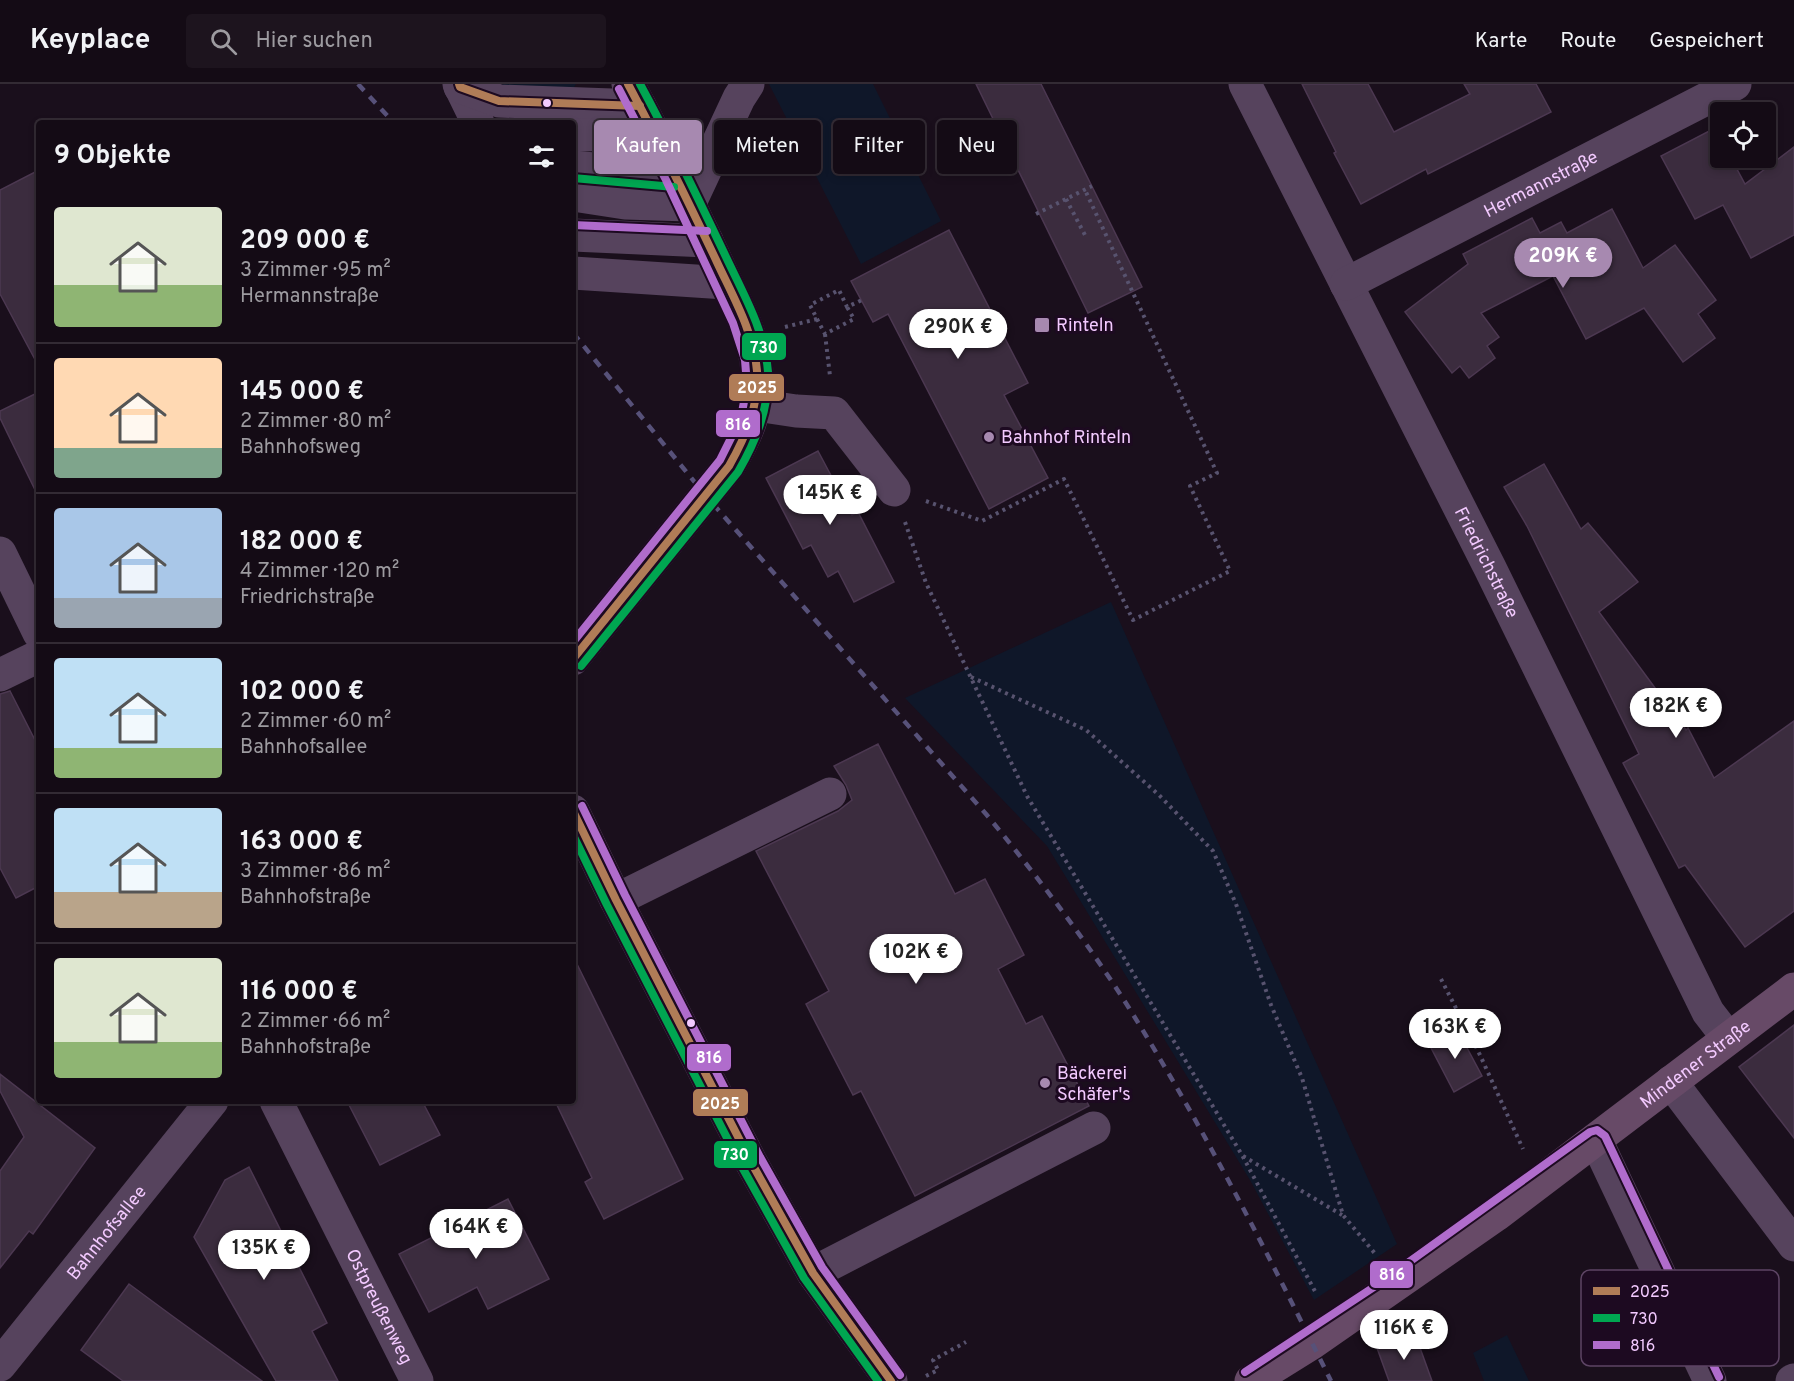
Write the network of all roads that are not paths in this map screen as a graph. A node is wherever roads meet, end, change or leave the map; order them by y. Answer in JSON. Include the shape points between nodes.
{"nodes":[{"id":1,"x":748,"y":84,"type":"edge"},
{"id":2,"x":1245,"y":84,"type":"edge"},
{"id":3,"x":1735,"y":84,"type":"edge"},
{"id":4,"x":472,"y":106,"type":"edge"},
{"id":5,"x":641,"y":108,"type":"edge"},
{"id":6,"x":576,"y":134,"type":"edge"},
{"id":7,"x":576,"y":167,"type":"edge"},
{"id":8,"x":675,"y":177,"type":"junction"},
{"id":9,"x":576,"y":195,"type":"edge"},
{"id":10,"x":689,"y":206,"type":"junction"},
{"id":11,"x":576,"y":235,"type":"edge"},
{"id":12,"x":707,"y":241,"type":"junction"},
{"id":13,"x":576,"y":273,"type":"edge"},
{"id":14,"x":726,"y":283,"type":"junction"},
{"id":15,"x":1346,"y":284,"type":"junction"},
{"id":16,"x":756,"y":405,"type":"junction"},
{"id":17,"x":894,"y":490,"type":"road end"},
{"id":18,"x":0,"y":553,"type":"edge"},
{"id":19,"x":36,"y":627,"type":"edge"},
{"id":20,"x":576,"y":655,"type":"edge"},
{"id":21,"x":36,"y":657,"type":"edge"},
{"id":22,"x":0,"y":675,"type":"edge"},
{"id":23,"x":830,"y":794,"type":"dead end"},
{"id":24,"x":576,"y":817,"type":"edge"},
{"id":25,"x":616,"y":900,"type":"junction"},
{"id":26,"x":1794,"y":989,"type":"edge"},
{"id":27,"x":1728,"y":1038,"type":"junction"},
{"id":28,"x":1671,"y":1082,"type":"junction"},
{"id":29,"x":210,"y":1104,"type":"edge"},
{"id":30,"x":278,"y":1104,"type":"edge"},
{"id":31,"x":1094,"y":1128,"type":"dead end"},
{"id":32,"x":1596,"y":1140,"type":"junction"},
{"id":33,"x":1794,"y":1245,"type":"edge"},
{"id":34,"x":1657,"y":1270,"type":"edge"},
{"id":35,"x":813,"y":1273,"type":"junction"},
{"id":36,"x":0,"y":1365,"type":"edge"},
{"id":37,"x":1703,"y":1366,"type":"edge"},
{"id":38,"x":417,"y":1381,"type":"edge"},
{"id":39,"x":891,"y":1381,"type":"edge"},
{"id":40,"x":1251,"y":1381,"type":"edge"},
{"id":41,"x":1710,"y":1381,"type":"edge"}],
"edges":[{"from":1,"to":10,"type":"street"},
{"from":2,"to":15,"type":"street","name":"Friedrichstraße"},
{"from":3,"to":15,"type":"street","name":"Hermannstraße"},
{"from":4,"to":5,"type":"street","via":[[499,101]]},
{"from":5,"to":6,"type":"street"},
{"from":5,"to":8,"type":"street"},
{"from":7,"to":8,"type":"street"},
{"from":8,"to":10,"type":"street"},
{"from":9,"to":10,"type":"street"},
{"from":10,"to":12,"type":"street"},
{"from":11,"to":12,"type":"street"},
{"from":12,"to":14,"type":"street"},
{"from":13,"to":14,"type":"street"},
{"from":14,"to":16,"type":"street","via":[[749,335],[757,370]]},
{"from":15,"to":27,"type":"street","name":"Friedrichstraße","via":[[1708,1012]]},
{"from":16,"to":17,"type":"street","via":[[834,413]]},
{"from":16,"to":20,"type":"street","via":[[729,466]]},
{"from":18,"to":19,"type":"street"},
{"from":21,"to":22,"type":"street"},
{"from":23,"to":25,"type":"street"},
{"from":24,"to":25,"type":"street"},
{"from":25,"to":35,"type":"street"},
{"from":26,"to":27,"type":"main road","name":"Mindener Straße"},
{"from":27,"to":28,"type":"main road","name":"Mindener Straße"},
{"from":28,"to":32,"type":"main road","name":"Mindener Straße"},
{"from":28,"to":33,"type":"street"},
{"from":29,"to":36,"type":"street","name":"Bahnhofsallee"},
{"from":30,"to":38,"type":"street","name":"Ostpreußenweg"},
{"from":31,"to":35,"type":"street"},
{"from":32,"to":34,"type":"street"},
{"from":32,"to":40,"type":"main road","name":"Mindener Straße","via":[[1335,1328]]},
{"from":35,"to":39,"type":"street"},
{"from":37,"to":41,"type":"street"}]}
